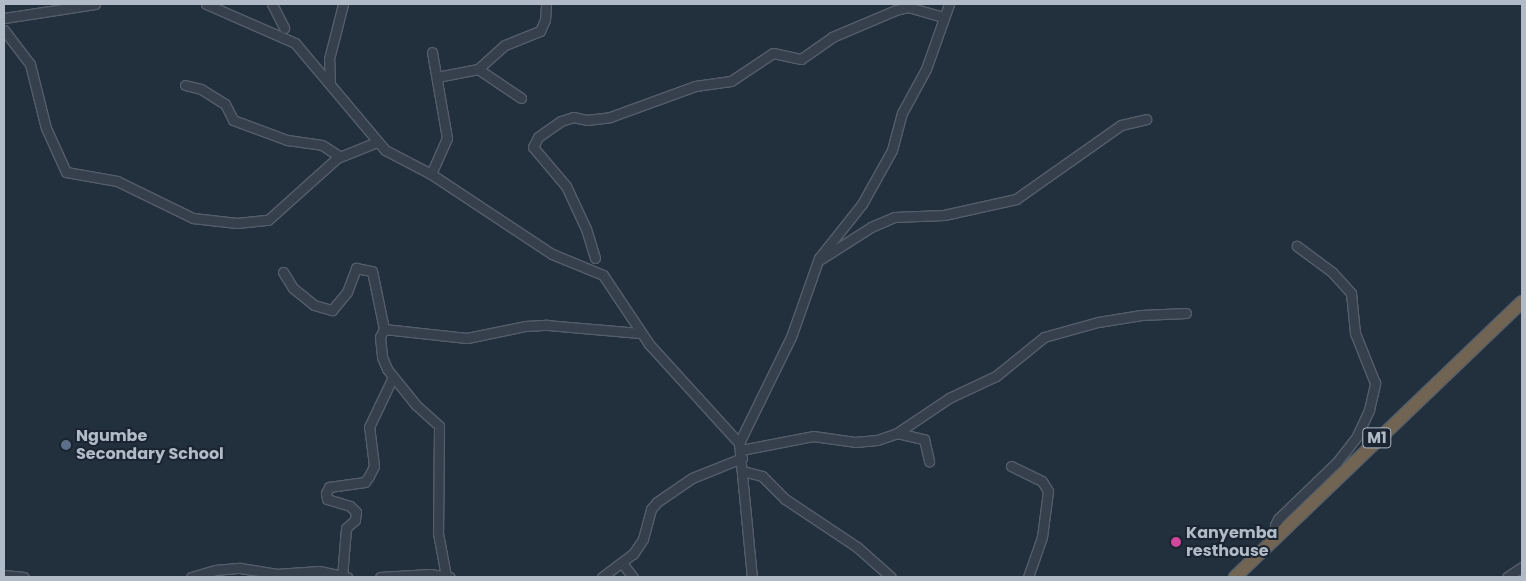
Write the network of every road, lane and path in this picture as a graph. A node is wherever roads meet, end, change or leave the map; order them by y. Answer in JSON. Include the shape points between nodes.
{"nodes":[{"id":1,"x":95,"y":4,"type":"edge"},
{"id":2,"x":206,"y":4,"type":"edge"},
{"id":3,"x":272,"y":4,"type":"edge"},
{"id":4,"x":343,"y":4,"type":"edge"},
{"id":5,"x":546,"y":4,"type":"edge"},
{"id":6,"x":949,"y":4,"type":"edge"},
{"id":7,"x":894,"y":7,"type":"edge"},
{"id":8,"x":944,"y":17,"type":"junction"},
{"id":9,"x":4,"y":18,"type":"edge"},
{"id":10,"x":284,"y":28,"type":"dead end"},
{"id":11,"x":4,"y":30,"type":"edge"},
{"id":12,"x":432,"y":52,"type":"dead end"},
{"id":13,"x":478,"y":69,"type":"junction"},
{"id":14,"x":437,"y":77,"type":"junction"},
{"id":15,"x":330,"y":84,"type":"junction"},
{"id":16,"x":186,"y":85,"type":"dead end"},
{"id":17,"x":521,"y":98,"type":"dead end"},
{"id":18,"x":1146,"y":119,"type":"dead end"},
{"id":19,"x":378,"y":142,"type":"junction"},
{"id":20,"x":339,"y":156,"type":"junction"},
{"id":21,"x":431,"y":174,"type":"junction"},
{"id":22,"x":1297,"y":246,"type":"dead end"},
{"id":23,"x":595,"y":258,"type":"dead end"},
{"id":24,"x":818,"y":263,"type":"junction"},
{"id":25,"x":284,"y":272,"type":"dead end"},
{"id":26,"x":1522,"y":302,"type":"edge"},
{"id":27,"x":1186,"y":313,"type":"dead end"},
{"id":28,"x":384,"y":328,"type":"junction"},
{"id":29,"x":641,"y":333,"type":"junction"},
{"id":30,"x":393,"y":377,"type":"junction"},
{"id":31,"x":897,"y":433,"type":"junction"},
{"id":32,"x":741,"y":450,"type":"junction"},
{"id":33,"x":929,"y":461,"type":"dead end"},
{"id":34,"x":1011,"y":466,"type":"dead end"},
{"id":35,"x":744,"y":470,"type":"junction"},
{"id":36,"x":1276,"y":538,"type":"junction"},
{"id":37,"x":622,"y":563,"type":"junction"},
{"id":38,"x":1522,"y":567,"type":"edge"},
{"id":39,"x":4,"y":575,"type":"edge"},
{"id":40,"x":272,"y":576,"type":"edge"},
{"id":41,"x":24,"y":577,"type":"edge"},
{"id":42,"x":191,"y":577,"type":"edge"},
{"id":43,"x":337,"y":577,"type":"edge"},
{"id":44,"x":347,"y":577,"type":"edge"},
{"id":45,"x":380,"y":577,"type":"edge"},
{"id":46,"x":448,"y":577,"type":"edge"},
{"id":47,"x":602,"y":577,"type":"edge"},
{"id":48,"x":633,"y":577,"type":"edge"},
{"id":49,"x":752,"y":577,"type":"edge"},
{"id":50,"x":891,"y":577,"type":"edge"},
{"id":51,"x":1028,"y":577,"type":"edge"},
{"id":52,"x":1235,"y":577,"type":"edge"},
{"id":53,"x":1507,"y":577,"type":"edge"}],
"edges":[{"from":1,"to":9,"type":"street"},
{"from":2,"to":15,"type":"street","via":[[290,39]]},
{"from":3,"to":10,"type":"street"},
{"from":4,"to":15,"type":"street","via":[[329,59]]},
{"from":5,"to":13,"type":"street","via":[[540,32],[505,45]]},
{"from":6,"to":8,"type":"street"},
{"from":7,"to":8,"type":"street","via":[[908,7]]},
{"from":7,"to":23,"type":"street","via":[[832,37],[801,58],[773,53],[731,81],[696,86],[610,118],[587,120],[573,117],[538,137],[533,147],[566,186],[586,228]]},
{"from":8,"to":24,"type":"street","via":[[926,69],[902,113],[884,166],[862,204],[832,240]]},
{"from":11,"to":20,"type":"street","via":[[30,64],[46,128],[69,174],[117,180],[193,218],[258,222],[274,216]]},
{"from":12,"to":14,"type":"street"},
{"from":13,"to":14,"type":"street"},
{"from":13,"to":17,"type":"street"},
{"from":14,"to":21,"type":"street","via":[[447,138]]},
{"from":15,"to":19,"type":"street"},
{"from":16,"to":20,"type":"street","via":[[201,89],[226,104],[233,120],[287,140],[322,146]]},
{"from":18,"to":24,"type":"street","via":[[1121,125],[1016,199],[944,215],[894,217],[871,227]]},
{"from":19,"to":20,"type":"street"},
{"from":19,"to":21,"type":"street","via":[[397,158]]},
{"from":21,"to":29,"type":"street","via":[[552,254],[600,273]]},
{"from":22,"to":36,"type":"street","via":[[1332,272],[1351,293],[1355,334],[1375,383],[1370,410],[1358,436],[1337,462],[1278,519]]},
{"from":24,"to":32,"type":"street","via":[[791,337]]},
{"from":25,"to":28,"type":"street","via":[[293,288],[314,305],[332,310],[347,292],[356,268],[372,271]]},
{"from":26,"to":36,"type":"highway","number":"M1"},
{"from":27,"to":31,"type":"street","via":[[1141,315],[1098,322],[1044,337],[996,376],[949,398]]},
{"from":28,"to":29,"type":"street","via":[[467,338],[525,326],[547,325]]},
{"from":28,"to":30,"type":"street","via":[[380,337],[382,357]]},
{"from":29,"to":32,"type":"street"},
{"from":30,"to":43,"type":"street","via":[[369,427],[374,466],[369,476],[365,482],[329,487],[326,493],[327,499],[350,506],[356,512],[355,520],[346,528]]},
{"from":30,"to":46,"type":"street","via":[[439,426],[438,533]]},
{"from":31,"to":32,"type":"street","via":[[864,442],[813,436]]},
{"from":31,"to":33,"type":"street","via":[[924,439]]},
{"from":32,"to":35,"type":"street"},
{"from":32,"to":37,"type":"street","via":[[656,502],[643,539]]},
{"from":34,"to":51,"type":"street","via":[[1042,481],[1048,491],[1042,537]]},
{"from":35,"to":49,"type":"street","via":[[745,524]]},
{"from":35,"to":50,"type":"street","via":[[762,476],[785,499],[858,547]]},
{"from":36,"to":52,"type":"highway","number":"M1"},
{"from":37,"to":47,"type":"street"},
{"from":37,"to":48,"type":"street"},
{"from":38,"to":53,"type":"street"},
{"from":39,"to":41,"type":"street"},
{"from":40,"to":42,"type":"street","via":[[240,568]]},
{"from":40,"to":43,"type":"street","via":[[319,572]]},
{"from":43,"to":44,"type":"street"},
{"from":45,"to":46,"type":"street"}]}
